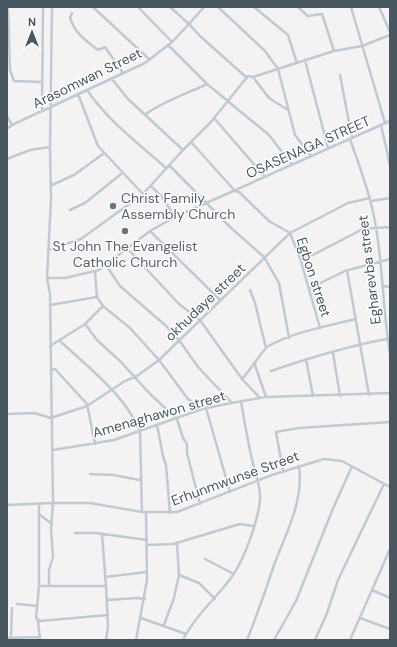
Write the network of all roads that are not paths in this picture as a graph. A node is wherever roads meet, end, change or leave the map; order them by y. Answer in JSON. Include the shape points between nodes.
{"nodes":[{"id":1,"x":8,"y":7,"type":"edge"},
{"id":2,"x":43,"y":7,"type":"edge"},
{"id":3,"x":52,"y":7,"type":"edge"},
{"id":4,"x":93,"y":7,"type":"edge"},
{"id":5,"x":138,"y":7,"type":"edge"},
{"id":6,"x":170,"y":7,"type":"edge"},
{"id":7,"x":204,"y":7,"type":"edge"},
{"id":8,"x":218,"y":7,"type":"edge"},
{"id":9,"x":254,"y":7,"type":"edge"},
{"id":10,"x":298,"y":7,"type":"edge"},
{"id":11,"x":351,"y":7,"type":"edge"},
{"id":12,"x":380,"y":7,"type":"edge"},
{"id":13,"x":72,"y":13,"type":"dead end"},
{"id":14,"x":8,"y":14,"type":"edge"},
{"id":15,"x":189,"y":24,"type":"junction"},
{"id":16,"x":390,"y":35,"type":"edge"},
{"id":17,"x":172,"y":42,"type":"junction"},
{"id":18,"x":168,"y":45,"type":"junction"},
{"id":19,"x":362,"y":46,"type":"junction"},
{"id":20,"x":334,"y":51,"type":"junction"},
{"id":21,"x":150,"y":60,"type":"junction"},
{"id":22,"x":305,"y":60,"type":"junction"},
{"id":23,"x":297,"y":64,"type":"junction"},
{"id":24,"x":278,"y":70,"type":"junction"},
{"id":25,"x":123,"y":74,"type":"junction"},
{"id":26,"x":340,"y":75,"type":"dead end"},
{"id":27,"x":253,"y":77,"type":"junction"},
{"id":28,"x":112,"y":78,"type":"junction"},
{"id":29,"x":247,"y":78,"type":"junction"},
{"id":30,"x":42,"y":82,"type":"junction"},
{"id":31,"x":207,"y":84,"type":"junction"},
{"id":32,"x":87,"y":90,"type":"junction"},
{"id":33,"x":78,"y":94,"type":"junction"},
{"id":34,"x":228,"y":101,"type":"junction"},
{"id":35,"x":52,"y":106,"type":"junction"},
{"id":36,"x":289,"y":110,"type":"junction"},
{"id":37,"x":42,"y":111,"type":"junction"},
{"id":38,"x":146,"y":114,"type":"junction"},
{"id":39,"x":7,"y":116,"type":"edge"},
{"id":40,"x":214,"y":118,"type":"junction"},
{"id":41,"x":390,"y":121,"type":"edge"},
{"id":42,"x":385,"y":124,"type":"junction"},
{"id":43,"x":12,"y":125,"type":"junction"},
{"id":44,"x":381,"y":125,"type":"junction"},
{"id":45,"x":7,"y":129,"type":"edge"},
{"id":46,"x":351,"y":138,"type":"junction"},
{"id":47,"x":191,"y":142,"type":"junction"},
{"id":48,"x":50,"y":146,"type":"junction"},
{"id":49,"x":328,"y":148,"type":"junction"},
{"id":50,"x":182,"y":150,"type":"junction"},
{"id":51,"x":103,"y":154,"type":"junction"},
{"id":52,"x":311,"y":156,"type":"junction"},
{"id":53,"x":389,"y":156,"type":"edge"},
{"id":54,"x":7,"y":159,"type":"edge"},
{"id":55,"x":169,"y":164,"type":"junction"},
{"id":56,"x":390,"y":164,"type":"edge"},
{"id":57,"x":292,"y":165,"type":"junction"},
{"id":58,"x":166,"y":168,"type":"junction"},
{"id":59,"x":121,"y":174,"type":"junction"},
{"id":60,"x":265,"y":177,"type":"junction"},
{"id":61,"x":52,"y":185,"type":"junction"},
{"id":62,"x":151,"y":186,"type":"junction"},
{"id":63,"x":235,"y":191,"type":"junction"},
{"id":64,"x":142,"y":194,"type":"junction"},
{"id":65,"x":390,"y":198,"type":"edge"},
{"id":66,"x":370,"y":199,"type":"junction"},
{"id":67,"x":206,"y":203,"type":"junction"},
{"id":68,"x":70,"y":210,"type":"dead end"},
{"id":69,"x":175,"y":217,"type":"junction"},
{"id":70,"x":390,"y":227,"type":"edge"},
{"id":71,"x":376,"y":228,"type":"junction"},
{"id":72,"x":150,"y":231,"type":"junction"},
{"id":73,"x":290,"y":233,"type":"junction"},
{"id":74,"x":127,"y":248,"type":"junction"},
{"id":75,"x":48,"y":250,"type":"junction"},
{"id":76,"x":265,"y":259,"type":"junction"},
{"id":77,"x":390,"y":259,"type":"edge"},
{"id":78,"x":301,"y":261,"type":"junction"},
{"id":79,"x":380,"y":261,"type":"junction"},
{"id":80,"x":106,"y":265,"type":"junction"},
{"id":81,"x":347,"y":270,"type":"junction"},
{"id":82,"x":94,"y":272,"type":"junction"},
{"id":83,"x":48,"y":278,"type":"junction"},
{"id":84,"x":382,"y":286,"type":"junction"},
{"id":85,"x":390,"y":287,"type":"edge"},
{"id":86,"x":310,"y":288,"type":"junction"},
{"id":87,"x":250,"y":290,"type":"dead end"},
{"id":88,"x":97,"y":297,"type":"junction"},
{"id":89,"x":220,"y":300,"type":"junction"},
{"id":90,"x":50,"y":305,"type":"junction"},
{"id":91,"x":103,"y":306,"type":"junction"},
{"id":92,"x":356,"y":319,"type":"junction"},
{"id":93,"x":200,"y":320,"type":"junction"},
{"id":94,"x":84,"y":324,"type":"junction"},
{"id":95,"x":320,"y":328,"type":"junction"},
{"id":96,"x":289,"y":338,"type":"junction"},
{"id":97,"x":387,"y":339,"type":"junction"},
{"id":98,"x":179,"y":340,"type":"junction"},
{"id":99,"x":60,"y":342,"type":"junction"},
{"id":100,"x":360,"y":344,"type":"junction"},
{"id":101,"x":50,"y":346,"type":"junction"},
{"id":102,"x":266,"y":348,"type":"junction"},
{"id":103,"x":333,"y":353,"type":"junction"},
{"id":104,"x":390,"y":354,"type":"edge"},
{"id":105,"x":306,"y":359,"type":"junction"},
{"id":106,"x":159,"y":360,"type":"junction"},
{"id":107,"x":254,"y":364,"type":"junction"},
{"id":108,"x":50,"y":370,"type":"junction"},
{"id":109,"x":271,"y":371,"type":"dead end"},
{"id":110,"x":134,"y":377,"type":"junction"},
{"id":111,"x":242,"y":379,"type":"junction"},
{"id":112,"x":112,"y":390,"type":"junction"},
{"id":113,"x":390,"y":393,"type":"edge"},
{"id":114,"x":368,"y":395,"type":"junction"},
{"id":115,"x":313,"y":396,"type":"junction"},
{"id":116,"x":340,"y":396,"type":"junction"},
{"id":117,"x":266,"y":397,"type":"junction"},
{"id":118,"x":260,"y":398,"type":"junction"},
{"id":119,"x":241,"y":401,"type":"junction"},
{"id":120,"x":231,"y":403,"type":"junction"},
{"id":121,"x":87,"y":406,"type":"junction"},
{"id":122,"x":206,"y":408,"type":"junction"},
{"id":123,"x":202,"y":409,"type":"junction"},
{"id":124,"x":7,"y":414,"type":"edge"},
{"id":125,"x":51,"y":418,"type":"junction"},
{"id":126,"x":177,"y":418,"type":"junction"},
{"id":127,"x":390,"y":422,"type":"edge"},
{"id":128,"x":157,"y":425,"type":"junction"},
{"id":129,"x":140,"y":431,"type":"junction"},
{"id":130,"x":94,"y":444,"type":"junction"},
{"id":131,"x":53,"y":450,"type":"junction"},
{"id":132,"x":299,"y":466,"type":"junction"},
{"id":133,"x":352,"y":466,"type":"junction"},
{"id":134,"x":283,"y":472,"type":"junction"},
{"id":135,"x":90,"y":474,"type":"dead end"},
{"id":136,"x":140,"y":480,"type":"junction"},
{"id":137,"x":258,"y":481,"type":"junction"},
{"id":138,"x":384,"y":484,"type":"junction"},
{"id":139,"x":390,"y":487,"type":"edge"},
{"id":140,"x":230,"y":492,"type":"junction"},
{"id":141,"x":53,"y":502,"type":"junction"},
{"id":142,"x":39,"y":504,"type":"junction"},
{"id":143,"x":200,"y":504,"type":"junction"},
{"id":144,"x":7,"y":505,"type":"edge"},
{"id":145,"x":142,"y":512,"type":"junction"},
{"id":146,"x":146,"y":512,"type":"junction"},
{"id":147,"x":170,"y":513,"type":"junction"},
{"id":148,"x":39,"y":515,"type":"junction"},
{"id":149,"x":52,"y":524,"type":"junction"},
{"id":150,"x":253,"y":526,"type":"junction"},
{"id":151,"x":75,"y":533,"type":"dead end"},
{"id":152,"x":102,"y":534,"type":"junction"},
{"id":153,"x":147,"y":540,"type":"junction"},
{"id":154,"x":177,"y":543,"type":"junction"},
{"id":155,"x":147,"y":545,"type":"junction"},
{"id":156,"x":390,"y":549,"type":"edge"},
{"id":157,"x":205,"y":559,"type":"dead end"},
{"id":158,"x":385,"y":560,"type":"junction"},
{"id":159,"x":390,"y":562,"type":"edge"},
{"id":160,"x":147,"y":572,"type":"junction"},
{"id":161,"x":234,"y":574,"type":"junction"},
{"id":162,"x":179,"y":575,"type":"junction"},
{"id":163,"x":105,"y":577,"type":"junction"},
{"id":164,"x":39,"y":586,"type":"junction"},
{"id":165,"x":49,"y":586,"type":"junction"},
{"id":166,"x":106,"y":586,"type":"junction"},
{"id":167,"x":372,"y":590,"type":"junction"},
{"id":168,"x":390,"y":598,"type":"edge"},
{"id":169,"x":145,"y":599,"type":"junction"},
{"id":170,"x":215,"y":599,"type":"junction"},
{"id":171,"x":108,"y":600,"type":"junction"},
{"id":172,"x":17,"y":604,"type":"dead end"},
{"id":173,"x":37,"y":606,"type":"junction"},
{"id":174,"x":12,"y":608,"type":"dead end"},
{"id":175,"x":108,"y":615,"type":"junction"},
{"id":176,"x":141,"y":618,"type":"junction"},
{"id":177,"x":360,"y":618,"type":"junction"},
{"id":178,"x":38,"y":621,"type":"junction"},
{"id":179,"x":164,"y":625,"type":"junction"},
{"id":180,"x":390,"y":629,"type":"edge"},
{"id":181,"x":186,"y":634,"type":"junction"},
{"id":182,"x":9,"y":638,"type":"edge"},
{"id":183,"x":40,"y":639,"type":"edge"},
{"id":184,"x":106,"y":640,"type":"edge"},
{"id":185,"x":136,"y":640,"type":"edge"},
{"id":186,"x":183,"y":640,"type":"edge"},
{"id":187,"x":247,"y":640,"type":"edge"},
{"id":188,"x":274,"y":640,"type":"edge"},
{"id":189,"x":315,"y":640,"type":"edge"},
{"id":190,"x":350,"y":640,"type":"edge"}],
"edges":[{"from":1,"to":14,"type":"street"},
{"from":2,"to":30,"type":"street"},
{"from":3,"to":35,"type":"street"},
{"from":4,"to":21,"type":"street"},
{"from":5,"to":17,"type":"street"},
{"from":6,"to":15,"type":"street"},
{"from":7,"to":15,"type":"street","name":"Arasomwan Street"},
{"from":8,"to":24,"type":"street","via":[[265,51]]},
{"from":9,"to":23,"type":"street","via":[[288,35]]},
{"from":10,"to":20,"type":"street","via":[[308,16],[322,14]]},
{"from":11,"to":19,"type":"street"},
{"from":12,"to":16,"type":"street"},
{"from":13,"to":25,"type":"street","via":[[70,18],[74,29],[98,50],[105,47]]},
{"from":14,"to":30,"type":"street","via":[[10,70],[14,80]]},
{"from":15,"to":17,"type":"street","name":"Arasomwan Street"},
{"from":15,"to":29,"type":"street"},
{"from":16,"to":19,"type":"street"},
{"from":17,"to":18,"type":"street","name":"Arasomwan Street"},
{"from":18,"to":21,"type":"street","name":"Arasomwan Street"},
{"from":18,"to":31,"type":"street"},
{"from":19,"to":20,"type":"street"},
{"from":19,"to":42,"type":"street"},
{"from":20,"to":22,"type":"street"},
{"from":21,"to":25,"type":"street","name":"Arasomwan Street"},
{"from":22,"to":23,"type":"street"},
{"from":22,"to":49,"type":"street"},
{"from":23,"to":24,"type":"street"},
{"from":24,"to":27,"type":"street"},
{"from":24,"to":36,"type":"street"},
{"from":25,"to":28,"type":"street","name":"Arasomwan Street"},
{"from":26,"to":46,"type":"street","name":"Egharevba street"},
{"from":27,"to":29,"type":"street"},
{"from":27,"to":36,"type":"street","via":[[269,98]]},
{"from":28,"to":32,"type":"street","name":"Arasomwan Street"},
{"from":28,"to":38,"type":"street","via":[[128,99]]},
{"from":29,"to":34,"type":"street"},
{"from":30,"to":37,"type":"street"},
{"from":31,"to":34,"type":"street"},
{"from":31,"to":38,"type":"street","via":[[161,104]]},
{"from":32,"to":33,"type":"street","name":"Arasomwan Street"},
{"from":32,"to":58,"type":"street","via":[[127,136]]},
{"from":33,"to":35,"type":"street","name":"Arasomwan Street"},
{"from":33,"to":51,"type":"street"},
{"from":34,"to":40,"type":"street"},
{"from":34,"to":57,"type":"street","via":[[269,135]]},
{"from":35,"to":37,"type":"street","name":"Arasomwan Street"},
{"from":35,"to":48,"type":"street"},
{"from":36,"to":52,"type":"street","via":[[295,135]]},
{"from":37,"to":43,"type":"street","name":"Arasomwan Street"},
{"from":38,"to":50,"type":"street"},
{"from":39,"to":43,"type":"street"},
{"from":40,"to":47,"type":"street"},
{"from":40,"to":60,"type":"street"},
{"from":41,"to":42,"type":"street","name":"OSASENAGA STREET"},
{"from":42,"to":44,"type":"street","name":"OSASENAGA STREET"},
{"from":43,"to":45,"type":"street","name":"Arasomwan Street"},
{"from":44,"to":46,"type":"street","name":"OSASENAGA STREET"},
{"from":44,"to":53,"type":"street"},
{"from":46,"to":49,"type":"street","name":"OSASENAGA STREET"},
{"from":46,"to":66,"type":"street","name":"Egharevba street"},
{"from":47,"to":50,"type":"street"},
{"from":47,"to":63,"type":"street"},
{"from":48,"to":54,"type":"street"},
{"from":48,"to":61,"type":"street"},
{"from":49,"to":52,"type":"street","name":"OSASENAGA STREET"},
{"from":50,"to":55,"type":"street"},
{"from":51,"to":59,"type":"street"},
{"from":51,"to":61,"type":"street","via":[[74,175]]},
{"from":52,"to":57,"type":"street","name":"OSASENAGA STREET"},
{"from":53,"to":56,"type":"street"},
{"from":55,"to":58,"type":"street"},
{"from":55,"to":67,"type":"street"},
{"from":57,"to":60,"type":"street","name":"OSASENAGA STREET"},
{"from":58,"to":62,"type":"street"},
{"from":59,"to":64,"type":"street"},
{"from":59,"to":68,"type":"street","via":[[85,202]]},
{"from":60,"to":63,"type":"street","name":"OSASENAGA STREET"},
{"from":61,"to":75,"type":"street"},
{"from":62,"to":64,"type":"street"},
{"from":62,"to":69,"type":"street"},
{"from":63,"to":67,"type":"street","name":"OSASENAGA STREET"},
{"from":63,"to":73,"type":"street","via":[[269,221]]},
{"from":64,"to":75,"type":"street","via":[[81,239]]},
{"from":65,"to":66,"type":"street","name":"okhudaye street"},
{"from":66,"to":71,"type":"street","name":"Egharevba street"},
{"from":66,"to":73,"type":"street","name":"okhudaye street","via":[[348,204]]},
{"from":67,"to":69,"type":"street","name":"OSASENAGA STREET"},
{"from":67,"to":76,"type":"street"},
{"from":69,"to":72,"type":"street","name":"OSASENAGA STREET"},
{"from":70,"to":71,"type":"street"},
{"from":71,"to":78,"type":"street","via":[[364,229]]},
{"from":71,"to":79,"type":"street","name":"Egharevba street"},
{"from":72,"to":74,"type":"street"},
{"from":72,"to":89,"type":"street"},
{"from":73,"to":76,"type":"street","name":"okhudaye street"},
{"from":73,"to":78,"type":"street","name":"Egbon street"},
{"from":74,"to":80,"type":"street"},
{"from":74,"to":93,"type":"street","via":[[179,304]]},
{"from":75,"to":83,"type":"street"},
{"from":76,"to":89,"type":"street","name":"okhudaye street"},
{"from":76,"to":96,"type":"street","via":[[279,283]]},
{"from":77,"to":79,"type":"street"},
{"from":78,"to":86,"type":"street","name":"Egbon street"},
{"from":79,"to":81,"type":"street"},
{"from":79,"to":84,"type":"street","name":"Egharevba street"},
{"from":80,"to":82,"type":"street"},
{"from":80,"to":98,"type":"street","via":[[120,286]]},
{"from":81,"to":86,"type":"street"},
{"from":81,"to":92,"type":"street"},
{"from":82,"to":83,"type":"street","via":[[65,278]]},
{"from":82,"to":88,"type":"street"},
{"from":83,"to":90,"type":"street"},
{"from":84,"to":85,"type":"street"},
{"from":84,"to":97,"type":"street","name":"Egharevba street"},
{"from":86,"to":95,"type":"street","name":"Egbon street"},
{"from":87,"to":102,"type":"street"},
{"from":88,"to":90,"type":"street"},
{"from":88,"to":91,"type":"street"},
{"from":89,"to":93,"type":"street","name":"okhudaye street"},
{"from":90,"to":101,"type":"street"},
{"from":91,"to":94,"type":"street"},
{"from":91,"to":106,"type":"street","via":[[130,328]]},
{"from":92,"to":95,"type":"street"},
{"from":92,"to":100,"type":"street"},
{"from":93,"to":98,"type":"street","name":"okhudaye street"},
{"from":93,"to":111,"type":"street"},
{"from":94,"to":99,"type":"street"},
{"from":94,"to":110,"type":"street"},
{"from":95,"to":96,"type":"street"},
{"from":96,"to":102,"type":"street"},
{"from":97,"to":100,"type":"street"},
{"from":97,"to":104,"type":"street","name":"Egharevba street"},
{"from":98,"to":106,"type":"street","name":"okhudaye street"},
{"from":98,"to":120,"type":"street"},
{"from":99,"to":101,"type":"street"},
{"from":99,"to":112,"type":"street"},
{"from":100,"to":103,"type":"street"},
{"from":100,"to":114,"type":"street"},
{"from":101,"to":108,"type":"street"},
{"from":102,"to":107,"type":"street"},
{"from":103,"to":105,"type":"street"},
{"from":103,"to":116,"type":"street"},
{"from":105,"to":109,"type":"street"},
{"from":105,"to":115,"type":"street"},
{"from":106,"to":110,"type":"street","name":"okhudaye street"},
{"from":106,"to":123,"type":"street","via":[[188,399]]},
{"from":107,"to":111,"type":"street"},
{"from":107,"to":117,"type":"street"},
{"from":108,"to":121,"type":"street","via":[[55,369]]},
{"from":108,"to":125,"type":"street"},
{"from":110,"to":112,"type":"street","name":"okhudaye street"},
{"from":110,"to":126,"type":"street"},
{"from":111,"to":118,"type":"street"},
{"from":112,"to":121,"type":"street","name":"okhudaye street"},
{"from":112,"to":129,"type":"street","via":[[135,419]]},
{"from":113,"to":114,"type":"street","name":"Amenaghawon street"},
{"from":114,"to":116,"type":"street","name":"Amenaghawon street"},
{"from":115,"to":116,"type":"street","name":"Amenaghawon street"},
{"from":115,"to":117,"type":"street","name":"Amenaghawon street"},
{"from":117,"to":118,"type":"street","name":"Amenaghawon street"},
{"from":118,"to":119,"type":"street","name":"Amenaghawon street"},
{"from":119,"to":120,"type":"street","name":"Amenaghawon street"},
{"from":119,"to":137,"type":"street"},
{"from":120,"to":122,"type":"street","name":"Amenaghawon street"},
{"from":121,"to":125,"type":"street","name":"okhudaye street"},
{"from":121,"to":130,"type":"street"},
{"from":122,"to":123,"type":"street","name":"Amenaghawon street"},
{"from":122,"to":140,"type":"street"},
{"from":123,"to":126,"type":"street","name":"Amenaghawon street"},
{"from":124,"to":125,"type":"street","via":[[34,413]]},
{"from":125,"to":131,"type":"street"},
{"from":126,"to":128,"type":"street","name":"Amenaghawon street"},
{"from":126,"to":143,"type":"street","via":[[187,444]]},
{"from":127,"to":134,"type":"street","via":[[276,432]]},
{"from":128,"to":129,"type":"street","name":"Amenaghawon street"},
{"from":128,"to":147,"type":"street","via":[[166,465]]},
{"from":129,"to":130,"type":"street","name":"Amenaghawon street"},
{"from":129,"to":136,"type":"street"},
{"from":130,"to":131,"type":"street","name":"Amenaghawon street"},
{"from":131,"to":141,"type":"street"},
{"from":132,"to":133,"type":"street","name":"Erhunmwunse Street","via":[[324,459],[334,459]]},
{"from":132,"to":134,"type":"street","name":"Erhunmwunse Street"},
{"from":132,"to":187,"type":"street","via":[[301,478],[288,531]]},
{"from":133,"to":138,"type":"street","name":"Erhunmwunse Street"},
{"from":133,"to":188,"type":"street","via":[[296,601]]},
{"from":134,"to":137,"type":"street","name":"Erhunmwunse Street"},
{"from":135,"to":136,"type":"street","via":[[113,474]]},
{"from":136,"to":145,"type":"street"},
{"from":137,"to":140,"type":"street","name":"Erhunmwunse Street"},
{"from":137,"to":150,"type":"street","via":[[260,500]]},
{"from":138,"to":139,"type":"street","name":"Erhunmwunse Street"},
{"from":138,"to":189,"type":"street","via":[[338,580]]},
{"from":140,"to":143,"type":"street","name":"Erhunmwunse Street"},
{"from":141,"to":142,"type":"street","name":"Erhunmwunse Street"},
{"from":141,"to":145,"type":"street","name":"Erhunmwunse Street","via":[[90,503]]},
{"from":141,"to":149,"type":"street"},
{"from":142,"to":144,"type":"street","name":"Erhunmwunse Street"},
{"from":142,"to":148,"type":"street"},
{"from":143,"to":147,"type":"street","name":"Erhunmwunse Street"},
{"from":145,"to":146,"type":"street","name":"Erhunmwunse Street"},
{"from":146,"to":147,"type":"street","name":"Erhunmwunse Street"},
{"from":146,"to":153,"type":"street"},
{"from":148,"to":149,"type":"street"},
{"from":148,"to":164,"type":"street"},
{"from":149,"to":165,"type":"street","via":[[53,558],[49,570]]},
{"from":150,"to":154,"type":"street","via":[[240,524]]},
{"from":150,"to":161,"type":"street"},
{"from":151,"to":152,"type":"street"},
{"from":152,"to":153,"type":"street"},
{"from":152,"to":163,"type":"street"},
{"from":153,"to":155,"type":"street"},
{"from":154,"to":155,"type":"street"},
{"from":154,"to":162,"type":"street"},
{"from":155,"to":160,"type":"street"},
{"from":156,"to":158,"type":"street"},
{"from":157,"to":161,"type":"street"},
{"from":158,"to":159,"type":"street"},
{"from":158,"to":167,"type":"street"},
{"from":160,"to":163,"type":"street"},
{"from":160,"to":169,"type":"street"},
{"from":161,"to":170,"type":"street"},
{"from":162,"to":170,"type":"street","via":[[199,583]]},
{"from":162,"to":179,"type":"street"},
{"from":163,"to":166,"type":"street"},
{"from":164,"to":165,"type":"street"},
{"from":164,"to":173,"type":"street"},
{"from":165,"to":166,"type":"street"},
{"from":166,"to":171,"type":"street"},
{"from":167,"to":168,"type":"street"},
{"from":167,"to":177,"type":"street"},
{"from":169,"to":171,"type":"street"},
{"from":169,"to":176,"type":"street"},
{"from":170,"to":181,"type":"street"},
{"from":171,"to":175,"type":"street"},
{"from":172,"to":173,"type":"street"},
{"from":173,"to":178,"type":"street","via":[[35,617]]},
{"from":174,"to":182,"type":"street"},
{"from":175,"to":178,"type":"street"},
{"from":175,"to":184,"type":"street"},
{"from":176,"to":179,"type":"street"},
{"from":176,"to":185,"type":"street"},
{"from":177,"to":180,"type":"street"},
{"from":177,"to":190,"type":"street"},
{"from":178,"to":183,"type":"street"},
{"from":179,"to":181,"type":"street"},
{"from":181,"to":186,"type":"street"},
{"from":182,"to":183,"type":"street"}]}
